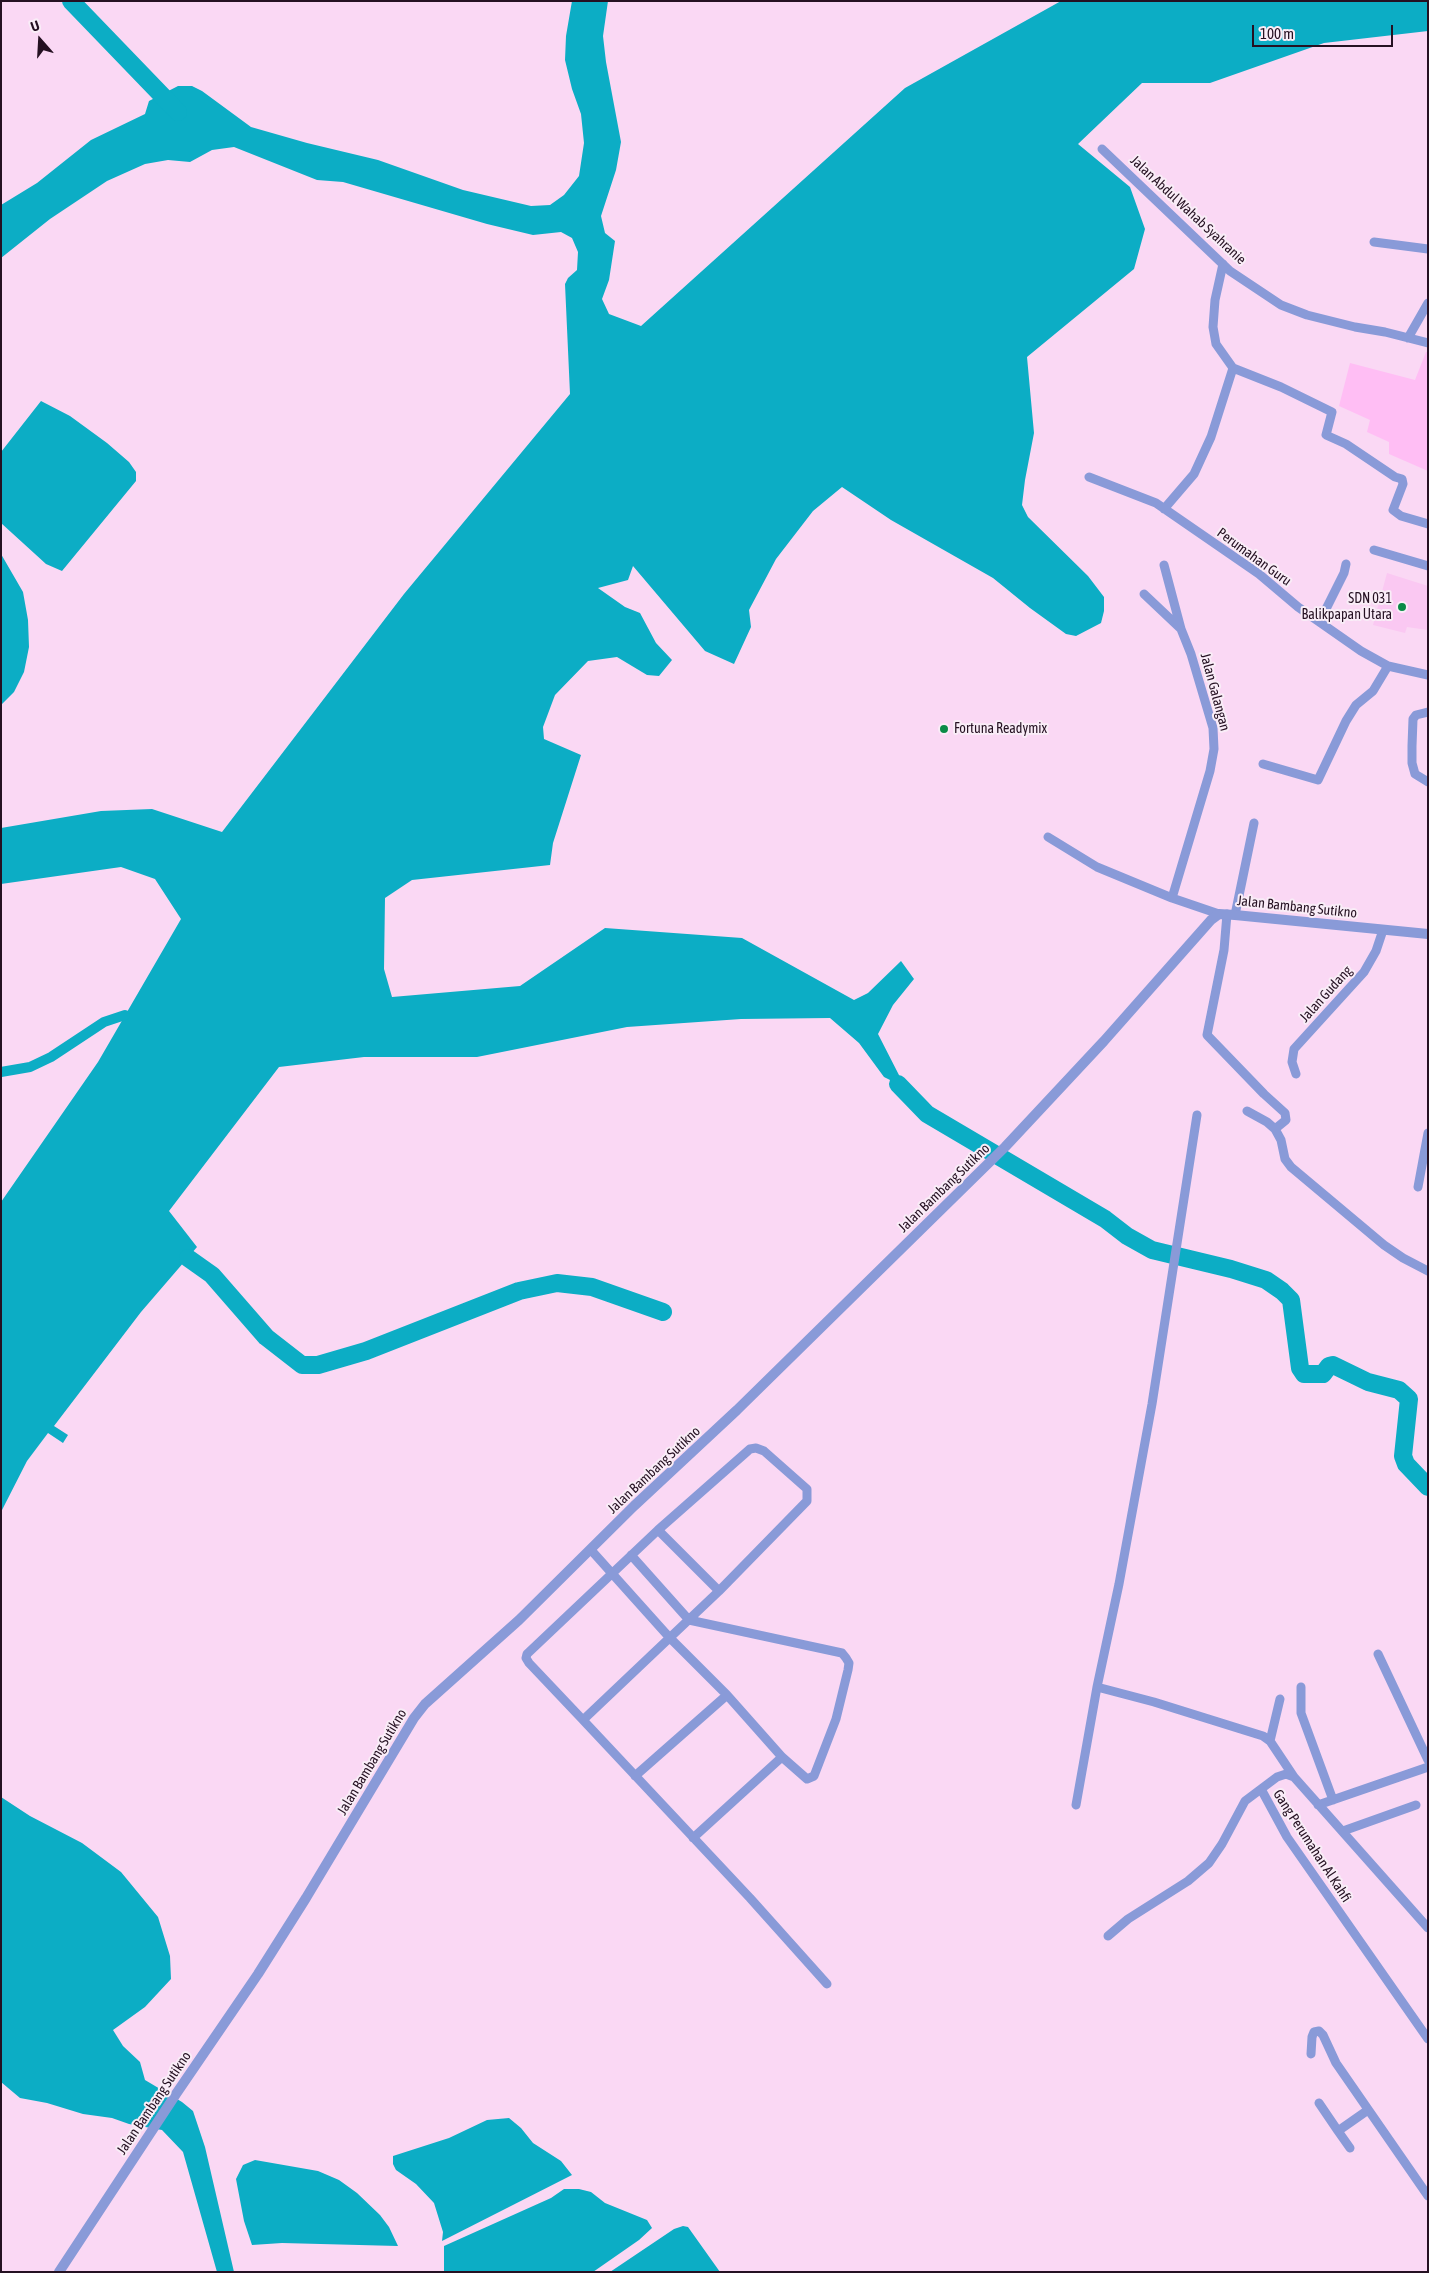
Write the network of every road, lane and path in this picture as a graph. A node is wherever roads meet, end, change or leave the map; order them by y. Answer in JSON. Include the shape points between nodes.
{"nodes":[{"id":1,"x":1102,"y":149,"type":"dead end"},
{"id":2,"x":1374,"y":242,"type":"dead end"},
{"id":3,"x":1428,"y":249,"type":"edge"},
{"id":4,"x":1223,"y":264,"type":"junction"},
{"id":5,"x":1428,"y":303,"type":"edge"},
{"id":6,"x":1408,"y":338,"type":"junction"},
{"id":7,"x":1428,"y":343,"type":"edge"},
{"id":8,"x":1233,"y":368,"type":"junction"},
{"id":9,"x":1089,"y":478,"type":"dead end"},
{"id":10,"x":1164,"y":509,"type":"junction"},
{"id":11,"x":1428,"y":524,"type":"edge"},
{"id":12,"x":1374,"y":550,"type":"dead end"},
{"id":13,"x":1346,"y":564,"type":"dead end"},
{"id":14,"x":1164,"y":565,"type":"dead end"},
{"id":15,"x":1428,"y":566,"type":"edge"},
{"id":16,"x":1144,"y":594,"type":"dead end"},
{"id":17,"x":1320,"y":621,"type":"junction"},
{"id":18,"x":1181,"y":629,"type":"junction"},
{"id":19,"x":1388,"y":666,"type":"junction"},
{"id":20,"x":1428,"y":675,"type":"edge"},
{"id":21,"x":1428,"y":712,"type":"edge"},
{"id":22,"x":1263,"y":764,"type":"dead end"},
{"id":23,"x":1428,"y":782,"type":"edge"},
{"id":24,"x":1254,"y":823,"type":"dead end"},
{"id":25,"x":1048,"y":837,"type":"dead end"},
{"id":26,"x":1172,"y":898,"type":"junction"},
{"id":27,"x":1227,"y":914,"type":"junction"},
{"id":28,"x":1383,"y":930,"type":"junction"},
{"id":29,"x":1428,"y":934,"type":"edge"},
{"id":30,"x":1296,"y":1074,"type":"dead end"},
{"id":31,"x":1247,"y":1111,"type":"dead end"},
{"id":32,"x":1196,"y":1115,"type":"dead end"},
{"id":33,"x":1275,"y":1129,"type":"junction"},
{"id":34,"x":1428,"y":1132,"type":"edge"},
{"id":35,"x":1418,"y":1187,"type":"dead end"},
{"id":36,"x":1428,"y":1271,"type":"edge"},
{"id":37,"x":658,"y":1530,"type":"junction"},
{"id":38,"x":591,"y":1550,"type":"junction"},
{"id":39,"x":631,"y":1555,"type":"junction"},
{"id":40,"x":612,"y":1573,"type":"junction"},
{"id":41,"x":720,"y":1590,"type":"junction"},
{"id":42,"x":689,"y":1620,"type":"junction"},
{"id":43,"x":669,"y":1637,"type":"junction"},
{"id":44,"x":1378,"y":1654,"type":"dead end"},
{"id":45,"x":1097,"y":1687,"type":"junction"},
{"id":46,"x":1301,"y":1687,"type":"dead end"},
{"id":47,"x":727,"y":1695,"type":"junction"},
{"id":48,"x":1280,"y":1699,"type":"dead end"},
{"id":49,"x":583,"y":1720,"type":"junction"},
{"id":50,"x":1270,"y":1741,"type":"junction"},
{"id":51,"x":782,"y":1757,"type":"junction"},
{"id":52,"x":1428,"y":1760,"type":"edge"},
{"id":53,"x":1428,"y":1767,"type":"edge"},
{"id":54,"x":635,"y":1776,"type":"junction"},
{"id":55,"x":1294,"y":1777,"type":"junction"},
{"id":56,"x":1260,"y":1789,"type":"junction"},
{"id":57,"x":1332,"y":1800,"type":"junction"},
{"id":58,"x":1076,"y":1805,"type":"dead end"},
{"id":59,"x":1318,"y":1805,"type":"junction"},
{"id":60,"x":1416,"y":1805,"type":"dead end"},
{"id":61,"x":1343,"y":1831,"type":"junction"},
{"id":62,"x":693,"y":1838,"type":"junction"},
{"id":63,"x":1428,"y":1928,"type":"edge"},
{"id":64,"x":1108,"y":1936,"type":"dead end"},
{"id":65,"x":827,"y":1984,"type":"dead end"},
{"id":66,"x":1428,"y":2039,"type":"edge"},
{"id":67,"x":1311,"y":2054,"type":"dead end"},
{"id":68,"x":1319,"y":2103,"type":"dead end"},
{"id":69,"x":1368,"y":2110,"type":"junction"},
{"id":70,"x":1338,"y":2131,"type":"junction"},
{"id":71,"x":1350,"y":2148,"type":"dead end"},
{"id":72,"x":1428,"y":2196,"type":"edge"},
{"id":73,"x":59,"y":2272,"type":"edge"}],
"edges":[{"from":1,"to":4,"type":"street","name":"Jalan Abdul Wahab Syahranie"},
{"from":2,"to":3,"type":"street"},
{"from":4,"to":6,"type":"street","name":"Jalan Abdul Wahab Syahranie","via":[[1281,305],[1307,315]]},
{"from":4,"to":8,"type":"street","via":[[1213,327],[1216,344]]},
{"from":5,"to":6,"type":"street"},
{"from":6,"to":7,"type":"street","name":"Jalan Abdul Wahab Syahranie"},
{"from":8,"to":10,"type":"street","via":[[1211,437],[1194,474]]},
{"from":8,"to":11,"type":"street","via":[[1332,412],[1326,435],[1402,479],[1393,510],[1401,516]]},
{"from":9,"to":10,"type":"street","name":"Perumahan Guru","via":[[1144,497]]},
{"from":10,"to":17,"type":"street","name":"Perumahan Guru","via":[[1259,574]]},
{"from":12,"to":15,"type":"street"},
{"from":13,"to":17,"type":"street"},
{"from":14,"to":18,"type":"street"},
{"from":16,"to":18,"type":"street","name":"Jalan Galangan"},
{"from":17,"to":19,"type":"street","name":"Perumahan Guru"},
{"from":18,"to":26,"type":"street","name":"Jalan Galangan","via":[[1213,728],[1214,749]]},
{"from":19,"to":20,"type":"street","name":"Perumahan Guru"},
{"from":19,"to":22,"type":"street","via":[[1374,691],[1356,705],[1346,721],[1318,780]]},
{"from":21,"to":23,"type":"street","via":[[1413,719],[1412,746],[1415,774]]},
{"from":24,"to":27,"type":"street"},
{"from":25,"to":26,"type":"street","via":[[1097,867]]},
{"from":26,"to":27,"type":"street"},
{"from":27,"to":28,"type":"street","name":"Jalan Bambang Sutikno"},
{"from":27,"to":33,"type":"street","via":[[1223,959],[1207,1035],[1285,1113],[1286,1120]]},
{"from":27,"to":38,"type":"street","name":"Jalan Bambang Sutikno","via":[[1211,920],[1005,1147]]},
{"from":28,"to":29,"type":"street","name":"Jalan Bambang Sutikno"},
{"from":28,"to":30,"type":"street","name":"Jalan Gudang","via":[[1364,972],[1294,1049],[1292,1062]]},
{"from":31,"to":33,"type":"street"},
{"from":32,"to":45,"type":"street","via":[[1152,1404]]},
{"from":33,"to":36,"type":"street","via":[[1291,1167],[1384,1245]]},
{"from":34,"to":35,"type":"street"},
{"from":37,"to":39,"type":"street"},
{"from":37,"to":41,"type":"street"},
{"from":37,"to":41,"type":"street","via":[[750,1449],[764,1450],[807,1489],[807,1501],[803,1506]]},
{"from":38,"to":40,"type":"street"},
{"from":38,"to":73,"type":"street","name":"Jalan Bambang Sutikno","via":[[519,1620],[440,1688],[414,1718],[258,1974]]},
{"from":39,"to":40,"type":"street"},
{"from":39,"to":42,"type":"street"},
{"from":40,"to":43,"type":"street"},
{"from":40,"to":49,"type":"street","via":[[526,1656]]},
{"from":41,"to":42,"type":"street"},
{"from":42,"to":43,"type":"street"},
{"from":42,"to":51,"type":"street","via":[[842,1653],[846,1658],[848,1670],[836,1720],[816,1775],[807,1778]]},
{"from":43,"to":47,"type":"street"},
{"from":43,"to":49,"type":"street"},
{"from":44,"to":52,"type":"street"},
{"from":45,"to":50,"type":"street","via":[[1263,1736]]},
{"from":45,"to":58,"type":"street"},
{"from":46,"to":57,"type":"street","via":[[1301,1713]]},
{"from":47,"to":51,"type":"street"},
{"from":47,"to":54,"type":"street"},
{"from":48,"to":50,"type":"street"},
{"from":49,"to":54,"type":"street"},
{"from":50,"to":55,"type":"street"},
{"from":51,"to":62,"type":"street"},
{"from":53,"to":57,"type":"street"},
{"from":54,"to":62,"type":"street"},
{"from":55,"to":56,"type":"street","name":"Gang Perumahan Al Kahfi","via":[[1286,1774]]},
{"from":55,"to":59,"type":"street","name":"Gang Perumahan Al Kahfi"},
{"from":56,"to":64,"type":"street","via":[[1245,1801],[1209,1863]]},
{"from":56,"to":66,"type":"street","name":"Gang Perumahan Al Kahfi","via":[[1287,1837]]},
{"from":57,"to":59,"type":"street"},
{"from":59,"to":61,"type":"street","name":"Gang Perumahan Al Kahfi"},
{"from":60,"to":61,"type":"street"},
{"from":61,"to":63,"type":"street","name":"Gang Perumahan Al Kahfi"},
{"from":62,"to":65,"type":"street"},
{"from":67,"to":69,"type":"street","via":[[1312,2037],[1319,2031]]},
{"from":68,"to":70,"type":"street"},
{"from":69,"to":70,"type":"street"},
{"from":69,"to":72,"type":"street"},
{"from":70,"to":71,"type":"street"}]}
